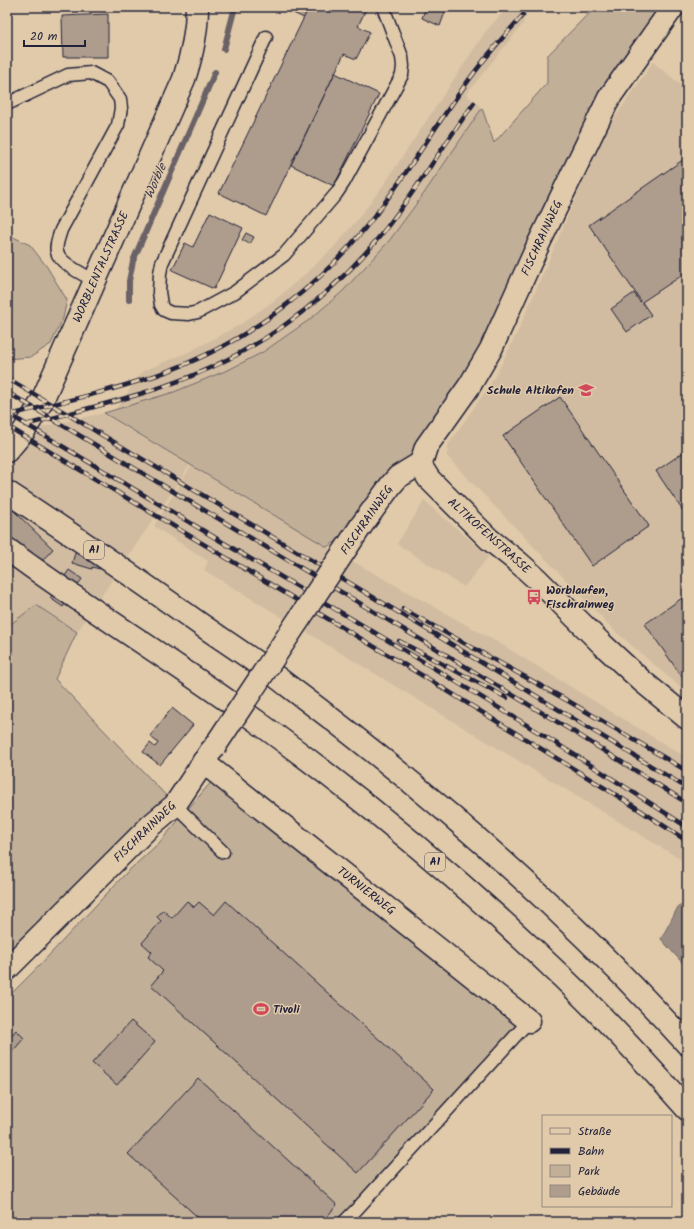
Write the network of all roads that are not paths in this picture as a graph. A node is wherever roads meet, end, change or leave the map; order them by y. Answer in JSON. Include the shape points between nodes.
{"nodes":[{"id":1,"x":197,"y":7,"type":"edge"},
{"id":2,"x":383,"y":7,"type":"edge"},
{"id":3,"x":673,"y":7,"type":"edge"},
{"id":4,"x":266,"y":37,"type":"dead end"},
{"id":5,"x":7,"y":104,"type":"edge"},
{"id":6,"x":95,"y":281,"type":"junction"},
{"id":7,"x":7,"y":451,"type":"edge"},
{"id":8,"x":421,"y":462,"type":"junction"},
{"id":9,"x":7,"y":492,"type":"edge"},
{"id":10,"x":7,"y":549,"type":"edge"},
{"id":11,"x":687,"y":718,"type":"edge"},
{"id":12,"x":209,"y":754,"type":"junction"},
{"id":13,"x":175,"y":806,"type":"junction"},
{"id":14,"x":223,"y":852,"type":"dead end"},
{"id":15,"x":7,"y":969,"type":"edge"},
{"id":16,"x":529,"y":1021,"type":"joint"},
{"id":17,"x":687,"y":1044,"type":"edge"},
{"id":18,"x":687,"y":1109,"type":"edge"},
{"id":19,"x":344,"y":1222,"type":"edge"}],
"edges":[{"from":1,"to":6,"type":"main road","name":"WORBLENTALSTRASSE","via":[[194,43],[184,79]]},
{"from":2,"to":4,"type":"lane","via":[[402,57],[402,75],[340,188],[284,255],[243,287],[198,312],[171,313],[164,310],[159,299],[162,263]]},
{"from":3,"to":8,"type":"main road","name":"FISCHRAINWEG","via":[[609,98],[491,349],[470,385],[426,447]]},
{"from":5,"to":6,"type":"lane","via":[[68,75],[86,73],[108,82],[120,98],[118,125],[61,230],[57,242],[57,252],[62,260]]},
{"from":6,"to":7,"type":"main road","name":"WORBLENTALSTRASSE","via":[[41,403],[24,431]]},
{"from":8,"to":11,"type":"main road","name":"ALTIKOFENSTRASSE","via":[[429,480],[489,539],[538,580],[642,681]]},
{"from":8,"to":12,"type":"main road","name":"FISCHRAINWEG","bridge":true,"via":[[391,484]]},
{"from":9,"to":17,"type":"main road","number":"A1","via":[[292,688],[382,758],[464,827],[545,901],[594,947]]},
{"from":10,"to":18,"type":"main road","number":"A1","via":[[259,723],[353,794],[478,899],[563,978]]},
{"from":12,"to":13,"type":"main road","name":"FISCHRAINWEG"},
{"from":12,"to":16,"type":"main road","name":"TURNIERWEG"},
{"from":13,"to":14,"type":"lane"},
{"from":13,"to":15,"type":"main road","name":"FISCHRAINWEG","via":[[150,826]]},
{"from":16,"to":19,"type":"lane"}]}
